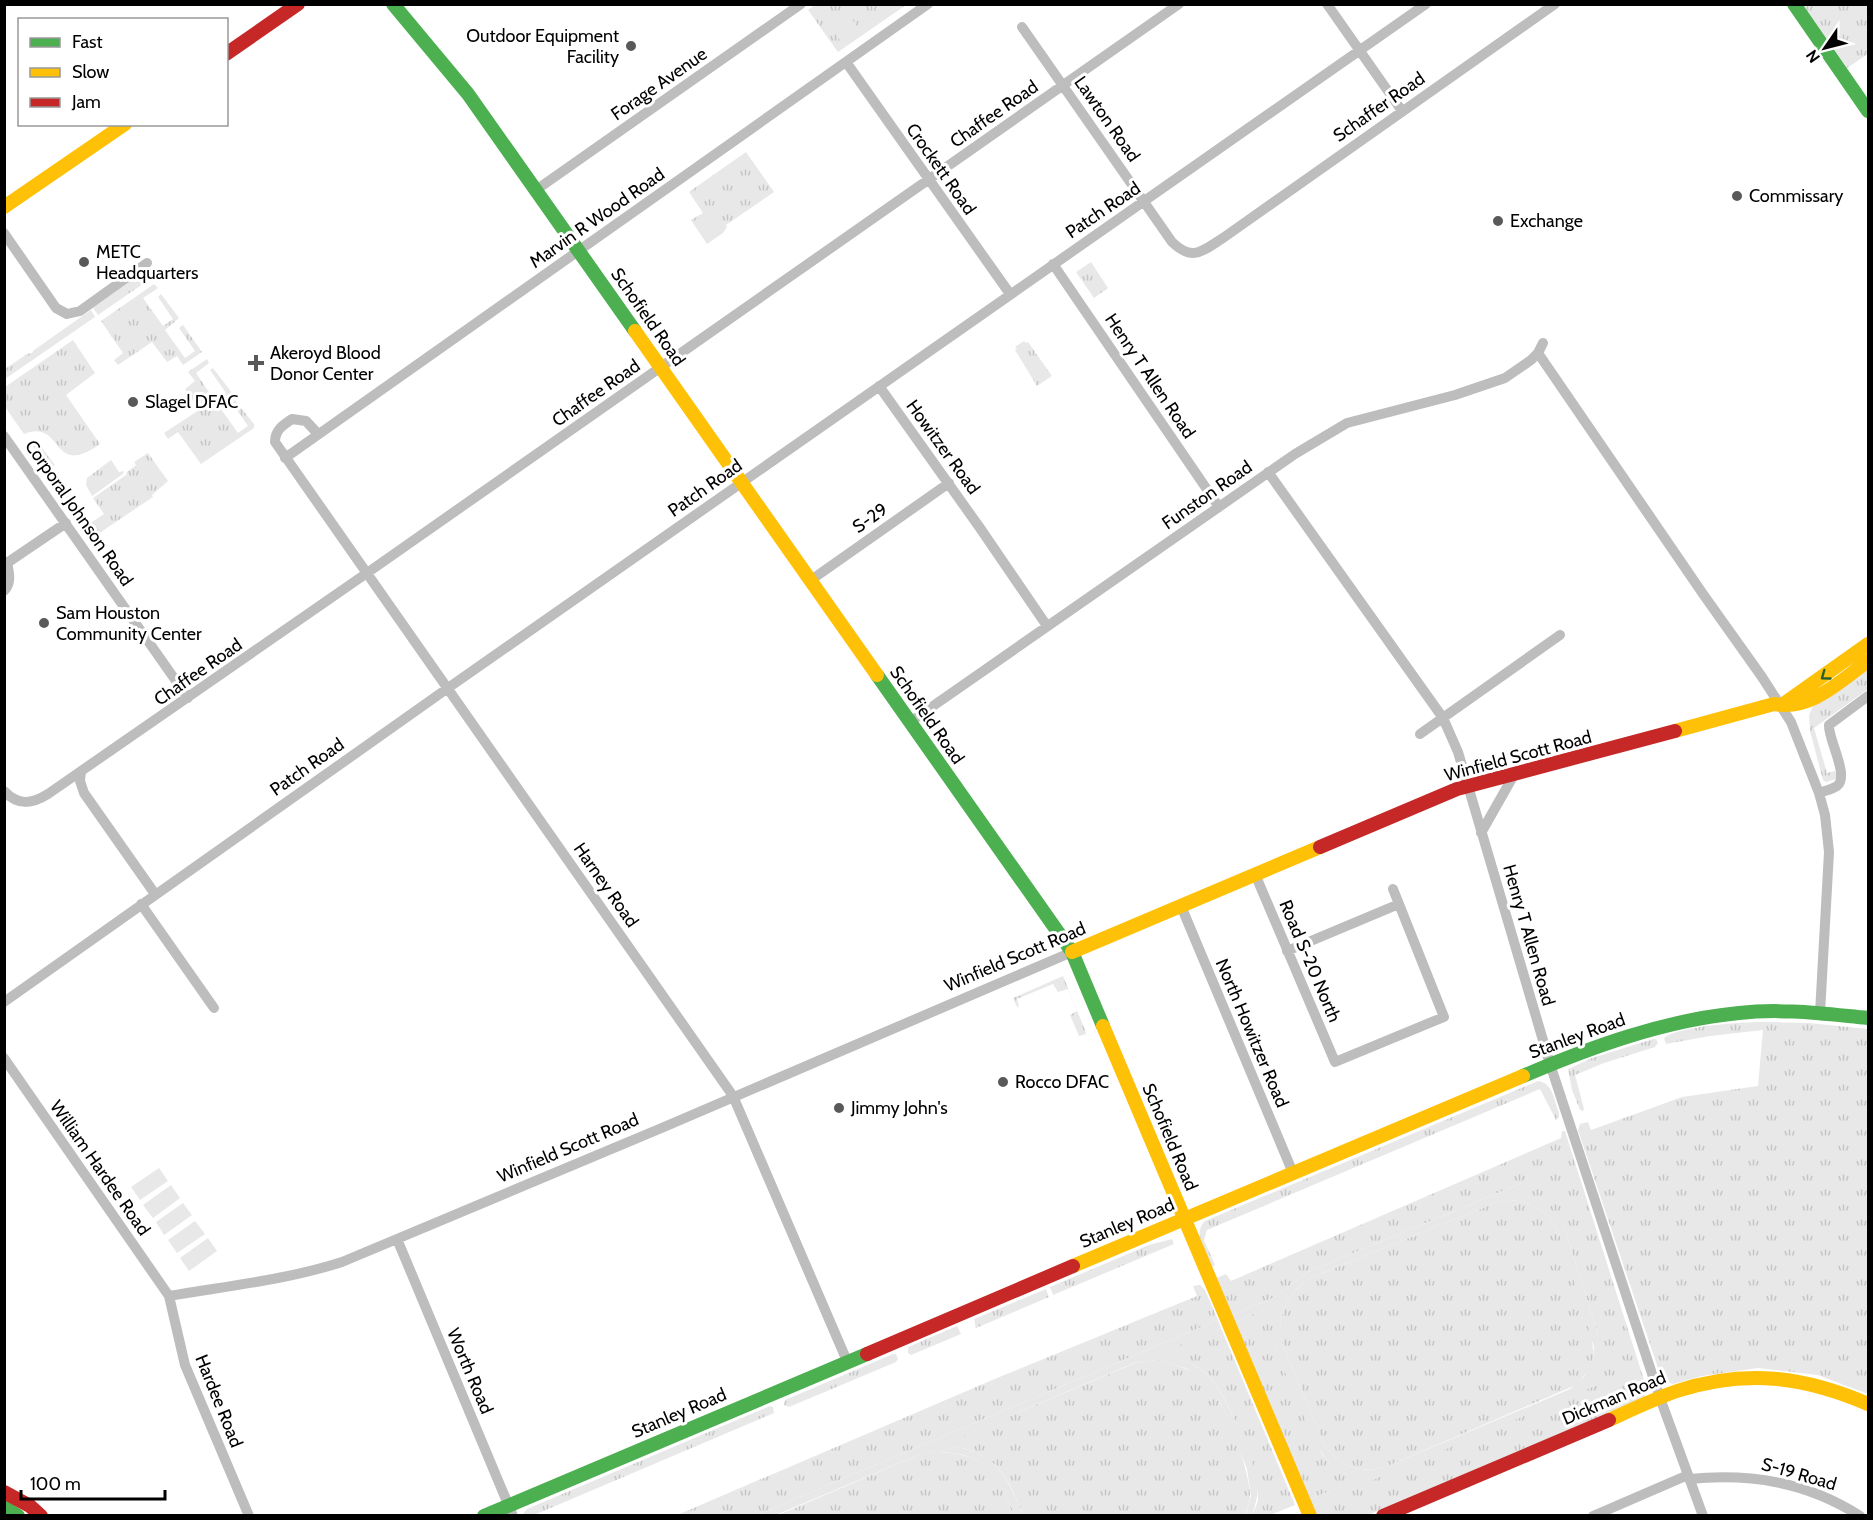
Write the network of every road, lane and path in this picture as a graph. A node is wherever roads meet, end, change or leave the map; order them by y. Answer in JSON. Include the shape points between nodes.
{"nodes":[{"id":1,"x":298,"y":4,"type":"edge"},
{"id":2,"x":393,"y":4,"type":"edge"},
{"id":3,"x":801,"y":4,"type":"edge"},
{"id":4,"x":928,"y":4,"type":"edge"},
{"id":5,"x":1179,"y":4,"type":"edge"},
{"id":6,"x":1327,"y":4,"type":"edge"},
{"id":7,"x":1426,"y":4,"type":"edge"},
{"id":8,"x":1555,"y":4,"type":"edge"},
{"id":9,"x":1794,"y":4,"type":"edge"},
{"id":10,"x":1022,"y":27,"type":"dead end"},
{"id":11,"x":1359,"y":51,"type":"junction"},
{"id":12,"x":228,"y":53,"type":"edge"},
{"id":13,"x":846,"y":62,"type":"junction"},
{"id":14,"x":1063,"y":86,"type":"junction"},
{"id":15,"x":1402,"y":111,"type":"junction"},
{"id":16,"x":1869,"y":111,"type":"edge"},
{"id":17,"x":122,"y":126,"type":"edge"},
{"id":18,"x":929,"y":179,"type":"junction"},
{"id":19,"x":536,"y":190,"type":"junction"},
{"id":20,"x":1144,"y":201,"type":"junction"},
{"id":21,"x":4,"y":207,"type":"edge"},
{"id":22,"x":4,"y":233,"type":"edge"},
{"id":23,"x":1223,"y":238,"type":"joint"},
{"id":24,"x":579,"y":250,"type":"junction"},
{"id":25,"x":147,"y":263,"type":"dead end"},
{"id":26,"x":1053,"y":264,"type":"junction"},
{"id":27,"x":1010,"y":294,"type":"junction"},
{"id":28,"x":661,"y":367,"type":"junction"},
{"id":29,"x":879,"y":386,"type":"junction"},
{"id":30,"x":318,"y":434,"type":"junction"},
{"id":31,"x":4,"y":436,"type":"edge"},
{"id":32,"x":285,"y":458,"type":"junction"},
{"id":33,"x":1268,"y":472,"type":"junction"},
{"id":34,"x":742,"y":482,"type":"junction"},
{"id":35,"x":949,"y":483,"type":"junction"},
{"id":36,"x":1219,"y":507,"type":"junction"},
{"id":37,"x":66,"y":523,"type":"junction"},
{"id":38,"x":6,"y":564,"type":"edge"},
{"id":39,"x":368,"y":573,"type":"junction"},
{"id":40,"x":811,"y":580,"type":"junction"},
{"id":41,"x":4,"y":591,"type":"edge"},
{"id":42,"x":1047,"y":626,"type":"junction"},
{"id":43,"x":1560,"y":635,"type":"dead end"},
{"id":44,"x":1869,"y":644,"type":"edge"},
{"id":45,"x":1869,"y":661,"type":"edge"},
{"id":46,"x":448,"y":687,"type":"junction"},
{"id":47,"x":1869,"y":696,"type":"edge"},
{"id":48,"x":188,"y":698,"type":"junction"},
{"id":49,"x":1780,"y":706,"type":"junction"},
{"id":50,"x":1443,"y":718,"type":"junction"},
{"id":51,"x":910,"y":722,"type":"junction"},
{"id":52,"x":1420,"y":734,"type":"dead end"},
{"id":53,"x":81,"y":771,"type":"junction"},
{"id":54,"x":1515,"y":773,"type":"junction"},
{"id":55,"x":1468,"y":786,"type":"junction"},
{"id":56,"x":4,"y":791,"type":"edge"},
{"id":57,"x":1819,"y":793,"type":"junction"},
{"id":58,"x":1482,"y":833,"type":"junction"},
{"id":59,"x":1255,"y":874,"type":"junction"},
{"id":60,"x":1393,"y":889,"type":"dead end"},
{"id":61,"x":155,"y":894,"type":"junction"},
{"id":62,"x":141,"y":904,"type":"junction"},
{"id":63,"x":1399,"y":904,"type":"junction"},
{"id":64,"x":1180,"y":906,"type":"junction"},
{"id":65,"x":1287,"y":951,"type":"junction"},
{"id":66,"x":1072,"y":952,"type":"junction"},
{"id":67,"x":4,"y":1002,"type":"edge"},
{"id":68,"x":214,"y":1008,"type":"dead end"},
{"id":69,"x":1820,"y":1014,"type":"junction"},
{"id":70,"x":1869,"y":1018,"type":"edge"},
{"id":71,"x":4,"y":1058,"type":"edge"},
{"id":72,"x":1550,"y":1064,"type":"junction"},
{"id":73,"x":733,"y":1096,"type":"junction"},
{"id":74,"x":1293,"y":1173,"type":"junction"},
{"id":75,"x":1185,"y":1219,"type":"junction"},
{"id":76,"x":397,"y":1239,"type":"junction"},
{"id":77,"x":169,"y":1296,"type":"junction"},
{"id":78,"x":847,"y":1361,"type":"junction"},
{"id":79,"x":1660,"y":1398,"type":"junction"},
{"id":80,"x":1869,"y":1404,"type":"edge"},
{"id":81,"x":1689,"y":1477,"type":"junction"},
{"id":82,"x":4,"y":1492,"type":"edge"},
{"id":83,"x":4,"y":1507,"type":"edge"},
{"id":84,"x":510,"y":1510,"type":"edge"},
{"id":85,"x":18,"y":1515,"type":"edge"},
{"id":86,"x":41,"y":1515,"type":"edge"},
{"id":87,"x":249,"y":1515,"type":"edge"},
{"id":88,"x":484,"y":1515,"type":"edge"},
{"id":89,"x":1310,"y":1515,"type":"edge"},
{"id":90,"x":1383,"y":1515,"type":"edge"},
{"id":91,"x":1593,"y":1515,"type":"edge"},
{"id":92,"x":1703,"y":1515,"type":"edge"},
{"id":93,"x":1860,"y":1515,"type":"edge"}],
"edges":[{"from":1,"to":12,"type":"street"},
{"from":2,"to":19,"type":"street","name":"Schofield Road","via":[[468,94]]},
{"from":3,"to":19,"type":"street","name":"Forage Avenue"},
{"from":4,"to":13,"type":"street","name":"Marvin R Wood Road"},
{"from":5,"to":14,"type":"street","name":"Chaffee Road"},
{"from":6,"to":11,"type":"street"},
{"from":7,"to":11,"type":"street","name":"Patch Road"},
{"from":8,"to":15,"type":"street","name":"Schaffer Road"},
{"from":9,"to":16,"type":"street"},
{"from":10,"to":14,"type":"street","name":"Lawton Road"},
{"from":11,"to":15,"type":"street"},
{"from":11,"to":20,"type":"street","name":"Patch Road"},
{"from":13,"to":18,"type":"street","name":"Crockett Road"},
{"from":13,"to":24,"type":"street","name":"Marvin R Wood Road"},
{"from":14,"to":18,"type":"street","name":"Chaffee Road"},
{"from":14,"to":20,"type":"street","name":"Lawton Road"},
{"from":15,"to":23,"type":"street","name":"Schaffer Road"},
{"from":17,"to":21,"type":"street"},
{"from":18,"to":27,"type":"street","name":"Crockett Road"},
{"from":18,"to":28,"type":"street","name":"Chaffee Road"},
{"from":19,"to":24,"type":"street","name":"Schofield Road"},
{"from":20,"to":23,"type":"street","name":"Lawton Road","via":[[1184,253],[1200,252]]},
{"from":20,"to":26,"type":"street","name":"Patch Road"},
{"from":22,"to":25,"type":"street","via":[[56,308],[67,314],[80,311]]},
{"from":24,"to":28,"type":"street","name":"Schofield Road"},
{"from":24,"to":30,"type":"street","name":"Marvin R Wood Road"},
{"from":26,"to":27,"type":"street","name":"Patch Road"},
{"from":26,"to":36,"type":"street","name":"Henry T Allen Road"},
{"from":27,"to":29,"type":"street","name":"Patch Road"},
{"from":28,"to":34,"type":"street","name":"Schofield Road"},
{"from":28,"to":39,"type":"street","name":"Chaffee Road"},
{"from":29,"to":34,"type":"street","name":"Patch Road"},
{"from":29,"to":35,"type":"street","name":"Howitzer Road"},
{"from":30,"to":32,"type":"street","name":"Marvin R Wood Road"},
{"from":30,"to":32,"type":"street","via":[[306,421],[292,419],[275,435]]},
{"from":31,"to":37,"type":"street","name":"Corporal Johnson Road"},
{"from":32,"to":39,"type":"street","name":"Harney Road"},
{"from":33,"to":36,"type":"street","name":"Funston Road"},
{"from":33,"to":49,"type":"street","name":"Funston Road","via":[[1347,423],[1505,378],[1532,360],[1540,348]]},
{"from":33,"to":50,"type":"street","name":"Henry T Allen Road"},
{"from":34,"to":40,"type":"street","name":"Schofield Road"},
{"from":34,"to":46,"type":"street","name":"Patch Road"},
{"from":35,"to":40,"type":"street","name":"S-29"},
{"from":35,"to":42,"type":"street","name":"Howitzer Road"},
{"from":36,"to":42,"type":"street","name":"Funston Road"},
{"from":37,"to":38,"type":"street"},
{"from":37,"to":48,"type":"street","name":"Corporal Johnson Road"},
{"from":38,"to":41,"type":"street","via":[[9,579]]},
{"from":39,"to":46,"type":"street","name":"Harney Road"},
{"from":39,"to":48,"type":"street","name":"Chaffee Road"},
{"from":40,"to":51,"type":"street","name":"Schofield Road"},
{"from":42,"to":51,"type":"street","name":"Funston Road"},
{"from":43,"to":50,"type":"street"},
{"from":44,"to":49,"type":"street","name":"Winfield Scott Road","one_way":true},
{"from":45,"to":49,"type":"street","via":[[1824,694],[1798,705]]},
{"from":46,"to":61,"type":"street","name":"Patch Road"},
{"from":46,"to":73,"type":"street","name":"Harney Road"},
{"from":47,"to":57,"type":"street","via":[[1829,725],[1841,781]]},
{"from":48,"to":53,"type":"street","name":"Chaffee Road"},
{"from":49,"to":54,"type":"street","name":"Winfield Scott Road","via":[[1774,704]]},
{"from":49,"to":57,"type":"street","via":[[1791,722]]},
{"from":50,"to":52,"type":"street"},
{"from":50,"to":55,"type":"street","name":"Henry T Allen Road"},
{"from":51,"to":66,"type":"street","name":"Schofield Road"},
{"from":53,"to":56,"type":"street","name":"Chaffee Road","via":[[29,803],[11,798]]},
{"from":53,"to":61,"type":"street","via":[[84,793]]},
{"from":54,"to":55,"type":"street","name":"Winfield Scott Road"},
{"from":54,"to":58,"type":"street"},
{"from":55,"to":58,"type":"street","name":"Henry T Allen Road"},
{"from":55,"to":59,"type":"street","name":"Winfield Scott Road"},
{"from":57,"to":69,"type":"street","via":[[1829,852]]},
{"from":58,"to":72,"type":"street","name":"Henry T Allen Road"},
{"from":59,"to":64,"type":"street","name":"Winfield Scott Road"},
{"from":59,"to":65,"type":"street","name":"Road S-20 North"},
{"from":60,"to":63,"type":"street"},
{"from":61,"to":62,"type":"street","name":"Patch Road"},
{"from":62,"to":67,"type":"street","name":"Patch Road"},
{"from":62,"to":68,"type":"street"},
{"from":63,"to":65,"type":"street"},
{"from":63,"to":65,"type":"street","name":"Road S-20 North","via":[[1444,1017],[1335,1062]]},
{"from":64,"to":66,"type":"street","name":"Winfield Scott Road"},
{"from":64,"to":74,"type":"street","name":"North Howitzer Road"},
{"from":66,"to":73,"type":"street","name":"Winfield Scott Road"},
{"from":66,"to":75,"type":"street","name":"Schofield Road"},
{"from":69,"to":70,"type":"street","name":"Stanley Road"},
{"from":69,"to":72,"type":"street","name":"Stanley Road","via":[[1769,1011],[1712,1016],[1649,1029]]},
{"from":71,"to":77,"type":"street","name":"William Hardee Road"},
{"from":72,"to":74,"type":"street","name":"Stanley Road"},
{"from":72,"to":79,"type":"street","name":"Henry T Allen Road"},
{"from":73,"to":76,"type":"street","name":"Winfield Scott Road"},
{"from":73,"to":78,"type":"street","name":"Harney Road"},
{"from":74,"to":75,"type":"street","name":"Stanley Road"},
{"from":75,"to":78,"type":"street","name":"Stanley Road"},
{"from":75,"to":89,"type":"street","name":"Schofield Road"},
{"from":76,"to":77,"type":"street","name":"Winfield Scott Road","via":[[313,1271]]},
{"from":76,"to":84,"type":"street","name":"Worth Road"},
{"from":77,"to":87,"type":"street","name":"Hardee Road","via":[[185,1365]]},
{"from":78,"to":84,"type":"street","name":"Stanley Road"},
{"from":79,"to":80,"type":"street","name":"Dickman Road","via":[[1701,1383],[1769,1377],[1827,1387]]},
{"from":79,"to":81,"type":"street","name":"Henry T Allen Road"},
{"from":79,"to":90,"type":"street","name":"Dickman Road"},
{"from":81,"to":91,"type":"street","name":"S-19 Road"},
{"from":81,"to":92,"type":"street","name":"Henry T Allen Road"},
{"from":81,"to":93,"type":"street","name":"S-19 Road","via":[[1764,1478],[1825,1497]]},
{"from":82,"to":86,"type":"street"},
{"from":83,"to":85,"type":"street"},
{"from":84,"to":88,"type":"street","name":"Stanley Road"}]}
